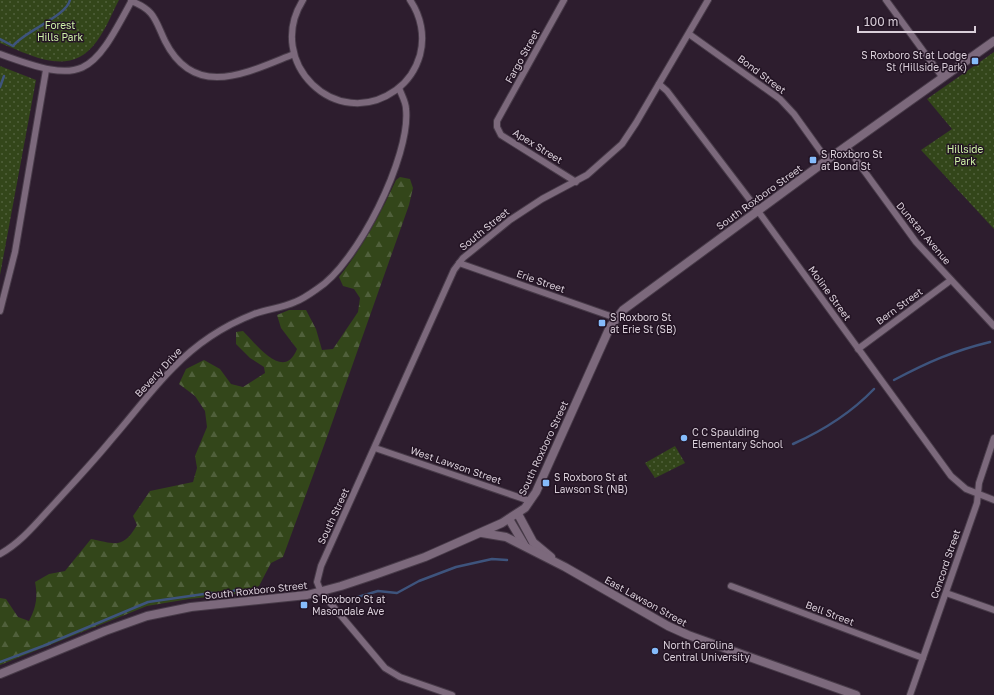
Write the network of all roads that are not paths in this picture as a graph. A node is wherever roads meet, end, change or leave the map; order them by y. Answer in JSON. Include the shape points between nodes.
{"nodes":[{"id":1,"x":131,"y":0,"type":"edge"},
{"id":2,"x":303,"y":0,"type":"edge"},
{"id":3,"x":410,"y":0,"type":"edge"},
{"id":4,"x":564,"y":0,"type":"edge"},
{"id":5,"x":708,"y":0,"type":"edge"},
{"id":6,"x":886,"y":0,"type":"edge"},
{"id":7,"x":689,"y":34,"type":"junction"},
{"id":8,"x":994,"y":41,"type":"edge"},
{"id":9,"x":0,"y":54,"type":"edge"},
{"id":10,"x":294,"y":54,"type":"junction"},
{"id":11,"x":46,"y":70,"type":"junction"},
{"id":12,"x":943,"y":78,"type":"junction"},
{"id":13,"x":659,"y":84,"type":"junction"},
{"id":14,"x":399,"y":88,"type":"junction"},
{"id":15,"x":497,"y":122,"type":"joint"},
{"id":16,"x":846,"y":146,"type":"junction"},
{"id":17,"x":827,"y":160,"type":"junction"},
{"id":18,"x":576,"y":182,"type":"junction"},
{"id":19,"x":758,"y":211,"type":"junction"},
{"id":20,"x":459,"y":263,"type":"junction"},
{"id":21,"x":951,"y":280,"type":"junction"},
{"id":22,"x":0,"y":312,"type":"edge"},
{"id":23,"x":616,"y":318,"type":"junction"},
{"id":24,"x":994,"y":326,"type":"edge"},
{"id":25,"x":858,"y":349,"type":"junction"},
{"id":26,"x":994,"y":438,"type":"edge"},
{"id":27,"x":375,"y":448,"type":"junction"},
{"id":28,"x":978,"y":494,"type":"junction"},
{"id":29,"x":994,"y":500,"type":"edge"},
{"id":30,"x":530,"y":501,"type":"junction"},
{"id":31,"x":518,"y":514,"type":"junction"},
{"id":32,"x":509,"y":519,"type":"junction"},
{"id":33,"x":481,"y":533,"type":"junction"},
{"id":34,"x":525,"y":547,"type":"junction"},
{"id":35,"x":0,"y":554,"type":"edge"},
{"id":36,"x":565,"y":567,"type":"junction"},
{"id":37,"x":731,"y":586,"type":"dead end"},
{"id":38,"x":321,"y":592,"type":"junction"},
{"id":39,"x":946,"y":593,"type":"junction"},
{"id":40,"x":994,"y":610,"type":"edge"},
{"id":41,"x":923,"y":658,"type":"junction"},
{"id":42,"x":0,"y":674,"type":"edge"},
{"id":43,"x":452,"y":695,"type":"edge"},
{"id":44,"x":856,"y":695,"type":"edge"},
{"id":45,"x":910,"y":695,"type":"edge"}],
"edges":[{"from":1,"to":10,"type":"street","via":[[152,13],[172,53],[181,64],[206,76],[226,78],[242,74]]},
{"from":1,"to":11,"type":"street","via":[[108,43],[88,65],[70,72]]},
{"from":2,"to":10,"type":"street","via":[[293,24]]},
{"from":3,"to":14,"type":"street","via":[[420,22],[421,49],[411,74]]},
{"from":4,"to":15,"type":"street","name":"Fargo Street"},
{"from":5,"to":7,"type":"street","name":"South Street"},
{"from":6,"to":12,"type":"street"},
{"from":7,"to":13,"type":"street","name":"South Street"},
{"from":7,"to":17,"type":"street","name":"Bond Street","via":[[780,99]]},
{"from":8,"to":12,"type":"street","name":"South Roxboro Street"},
{"from":9,"to":11,"type":"street"},
{"from":10,"to":14,"type":"street","via":[[298,66],[311,84],[336,99],[351,102],[373,101]]},
{"from":11,"to":22,"type":"street","via":[[15,252]]},
{"from":12,"to":16,"type":"street","name":"South Roxboro Street"},
{"from":13,"to":18,"type":"street","name":"South Street","via":[[622,144],[594,170]]},
{"from":13,"to":19,"type":"street","name":"Moline Street","via":[[667,91]]},
{"from":14,"to":35,"type":"street","name":"Beverly Drive","via":[[406,110],[398,157],[375,215],[346,262],[325,284],[299,300],[236,321],[196,347],[173,367],[86,470],[25,535]]},
{"from":15,"to":18,"type":"street","name":"Apex Street","via":[[501,135]]},
{"from":16,"to":17,"type":"street","name":"South Roxboro Street"},
{"from":16,"to":21,"type":"street","name":"Dunstan Avenue","via":[[901,224]]},
{"from":17,"to":19,"type":"street","name":"South Roxboro Street"},
{"from":18,"to":20,"type":"street","name":"South Street","via":[[520,213]]},
{"from":19,"to":23,"type":"street","name":"South Roxboro Street","via":[[632,302]]},
{"from":19,"to":25,"type":"street","name":"Moline Street"},
{"from":20,"to":23,"type":"street","name":"Erie Street"},
{"from":20,"to":27,"type":"street","name":"South Street","via":[[447,282]]},
{"from":21,"to":24,"type":"street","name":"Dunstan Avenue"},
{"from":21,"to":25,"type":"street","name":"Bern Street"},
{"from":23,"to":30,"type":"street","name":"South Roxboro Street"},
{"from":25,"to":28,"type":"street","name":"Moline Street","via":[[950,476],[957,483]]},
{"from":26,"to":28,"type":"street","name":"Concord Street","via":[[979,483]]},
{"from":27,"to":30,"type":"street","name":"West Lawson Street"},
{"from":27,"to":38,"type":"street","name":"South Street","via":[[321,566],[317,582]]},
{"from":28,"to":29,"type":"street","name":"Moline Street"},
{"from":28,"to":39,"type":"street","name":"Concord Street"},
{"from":30,"to":31,"type":"street","name":"South Roxboro Street"},
{"from":31,"to":32,"type":"street","name":"South Roxboro Street"},
{"from":31,"to":36,"type":"street","name":"East Lawson Street","via":[[533,542]]},
{"from":32,"to":33,"type":"street","name":"South Roxboro Street"},
{"from":32,"to":34,"type":"street"},
{"from":33,"to":34,"type":"street","name":"East Lawson Street","via":[[506,537]]},
{"from":33,"to":38,"type":"street","name":"South Roxboro Street","via":[[425,557]]},
{"from":34,"to":36,"type":"street","name":"East Lawson Street"},
{"from":36,"to":44,"type":"street","name":"East Lawson Street","via":[[688,635]]},
{"from":37,"to":41,"type":"street","name":"Bell Street"},
{"from":38,"to":42,"type":"street","name":"South Roxboro Street","via":[[289,598],[171,610],[126,623]]},
{"from":38,"to":43,"type":"street","via":[[385,668],[400,677]]},
{"from":39,"to":40,"type":"street"},
{"from":39,"to":41,"type":"street","name":"Concord Street"},
{"from":41,"to":45,"type":"street","name":"Concord Street"}]}
